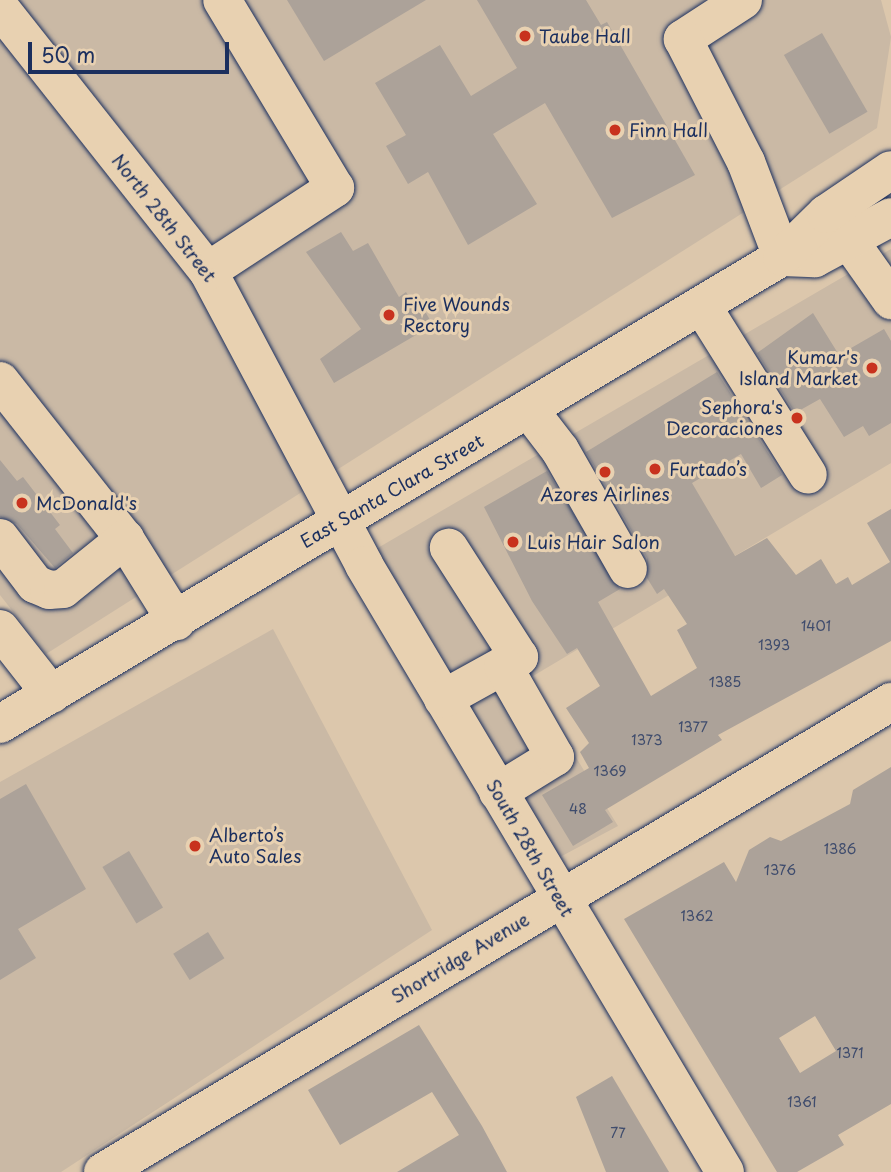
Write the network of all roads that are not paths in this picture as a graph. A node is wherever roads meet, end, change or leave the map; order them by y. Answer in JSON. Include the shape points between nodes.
{"nodes":[{"id":1,"x":222,"y":0,"type":"edge"},
{"id":2,"x":743,"y":0,"type":"edge"},
{"id":3,"x":10,"y":8,"type":"edge"},
{"id":4,"x":891,"y":170,"type":"edge"},
{"id":5,"x":891,"y":217,"type":"edge"},
{"id":6,"x":848,"y":239,"type":"junction"},
{"id":7,"x":782,"y":257,"type":"junction"},
{"id":8,"x":208,"y":271,"type":"junction"},
{"id":9,"x":891,"y":300,"type":"edge"},
{"id":10,"x":702,"y":306,"type":"junction"},
{"id":11,"x":0,"y":381,"type":"edge"},
{"id":12,"x":530,"y":411,"type":"junction"},
{"id":13,"x":808,"y":475,"type":"dead end"},
{"id":14,"x":340,"y":520,"type":"junction"},
{"id":15,"x":0,"y":538,"type":"edge"},
{"id":16,"x":125,"y":540,"type":"junction"},
{"id":17,"x":449,"y":548,"type":"dead end"},
{"id":18,"x":628,"y":569,"type":"dead end"},
{"id":19,"x":176,"y":621,"type":"junction"},
{"id":20,"x":0,"y":629,"type":"edge"},
{"id":21,"x":503,"y":666,"type":"junction"},
{"id":22,"x":51,"y":694,"type":"junction"},
{"id":23,"x":443,"y":699,"type":"junction"},
{"id":24,"x":891,"y":702,"type":"edge"},
{"id":25,"x":0,"y":724,"type":"edge"},
{"id":26,"x":498,"y":792,"type":"junction"},
{"id":27,"x":561,"y":899,"type":"junction"},
{"id":28,"x":103,"y":1172,"type":"edge"},
{"id":29,"x":725,"y":1172,"type":"edge"}],
"edges":[{"from":1,"to":8,"type":"street","via":[[335,188]]},
{"from":2,"to":7,"type":"street","via":[[683,39],[753,184]]},
{"from":3,"to":8,"type":"street","name":"North 28th Street"},
{"from":4,"to":7,"type":"street","name":"East Santa Clara Street","via":[[825,214]]},
{"from":5,"to":6,"type":"street"},
{"from":6,"to":7,"type":"street","via":[[815,258]]},
{"from":6,"to":9,"type":"street"},
{"from":7,"to":10,"type":"street","name":"East Santa Clara Street"},
{"from":8,"to":14,"type":"street","name":"North 28th Street"},
{"from":10,"to":12,"type":"street","name":"East Santa Clara Street"},
{"from":10,"to":13,"type":"street"},
{"from":11,"to":16,"type":"street"},
{"from":12,"to":14,"type":"street","name":"East Santa Clara Street"},
{"from":12,"to":18,"type":"street","via":[[560,450]]},
{"from":14,"to":19,"type":"street","name":"East Santa Clara Street"},
{"from":14,"to":23,"type":"street","name":"South 28th Street"},
{"from":15,"to":16,"type":"street","via":[[35,584],[49,590],[63,589]]},
{"from":16,"to":19,"type":"street"},
{"from":17,"to":21,"type":"street","via":[[519,657]]},
{"from":19,"to":22,"type":"street","name":"East Santa Clara Street"},
{"from":20,"to":22,"type":"street"},
{"from":21,"to":23,"type":"street"},
{"from":21,"to":26,"type":"street","via":[[555,757]]},
{"from":22,"to":25,"type":"street","name":"East Santa Clara Street"},
{"from":23,"to":26,"type":"street","name":"South 28th Street"},
{"from":24,"to":27,"type":"street","name":"Shortridge Avenue"},
{"from":26,"to":27,"type":"street","name":"South 28th Street"},
{"from":27,"to":28,"type":"street","name":"Shortridge Avenue"},
{"from":27,"to":29,"type":"street","name":"South 28th Street"}]}
